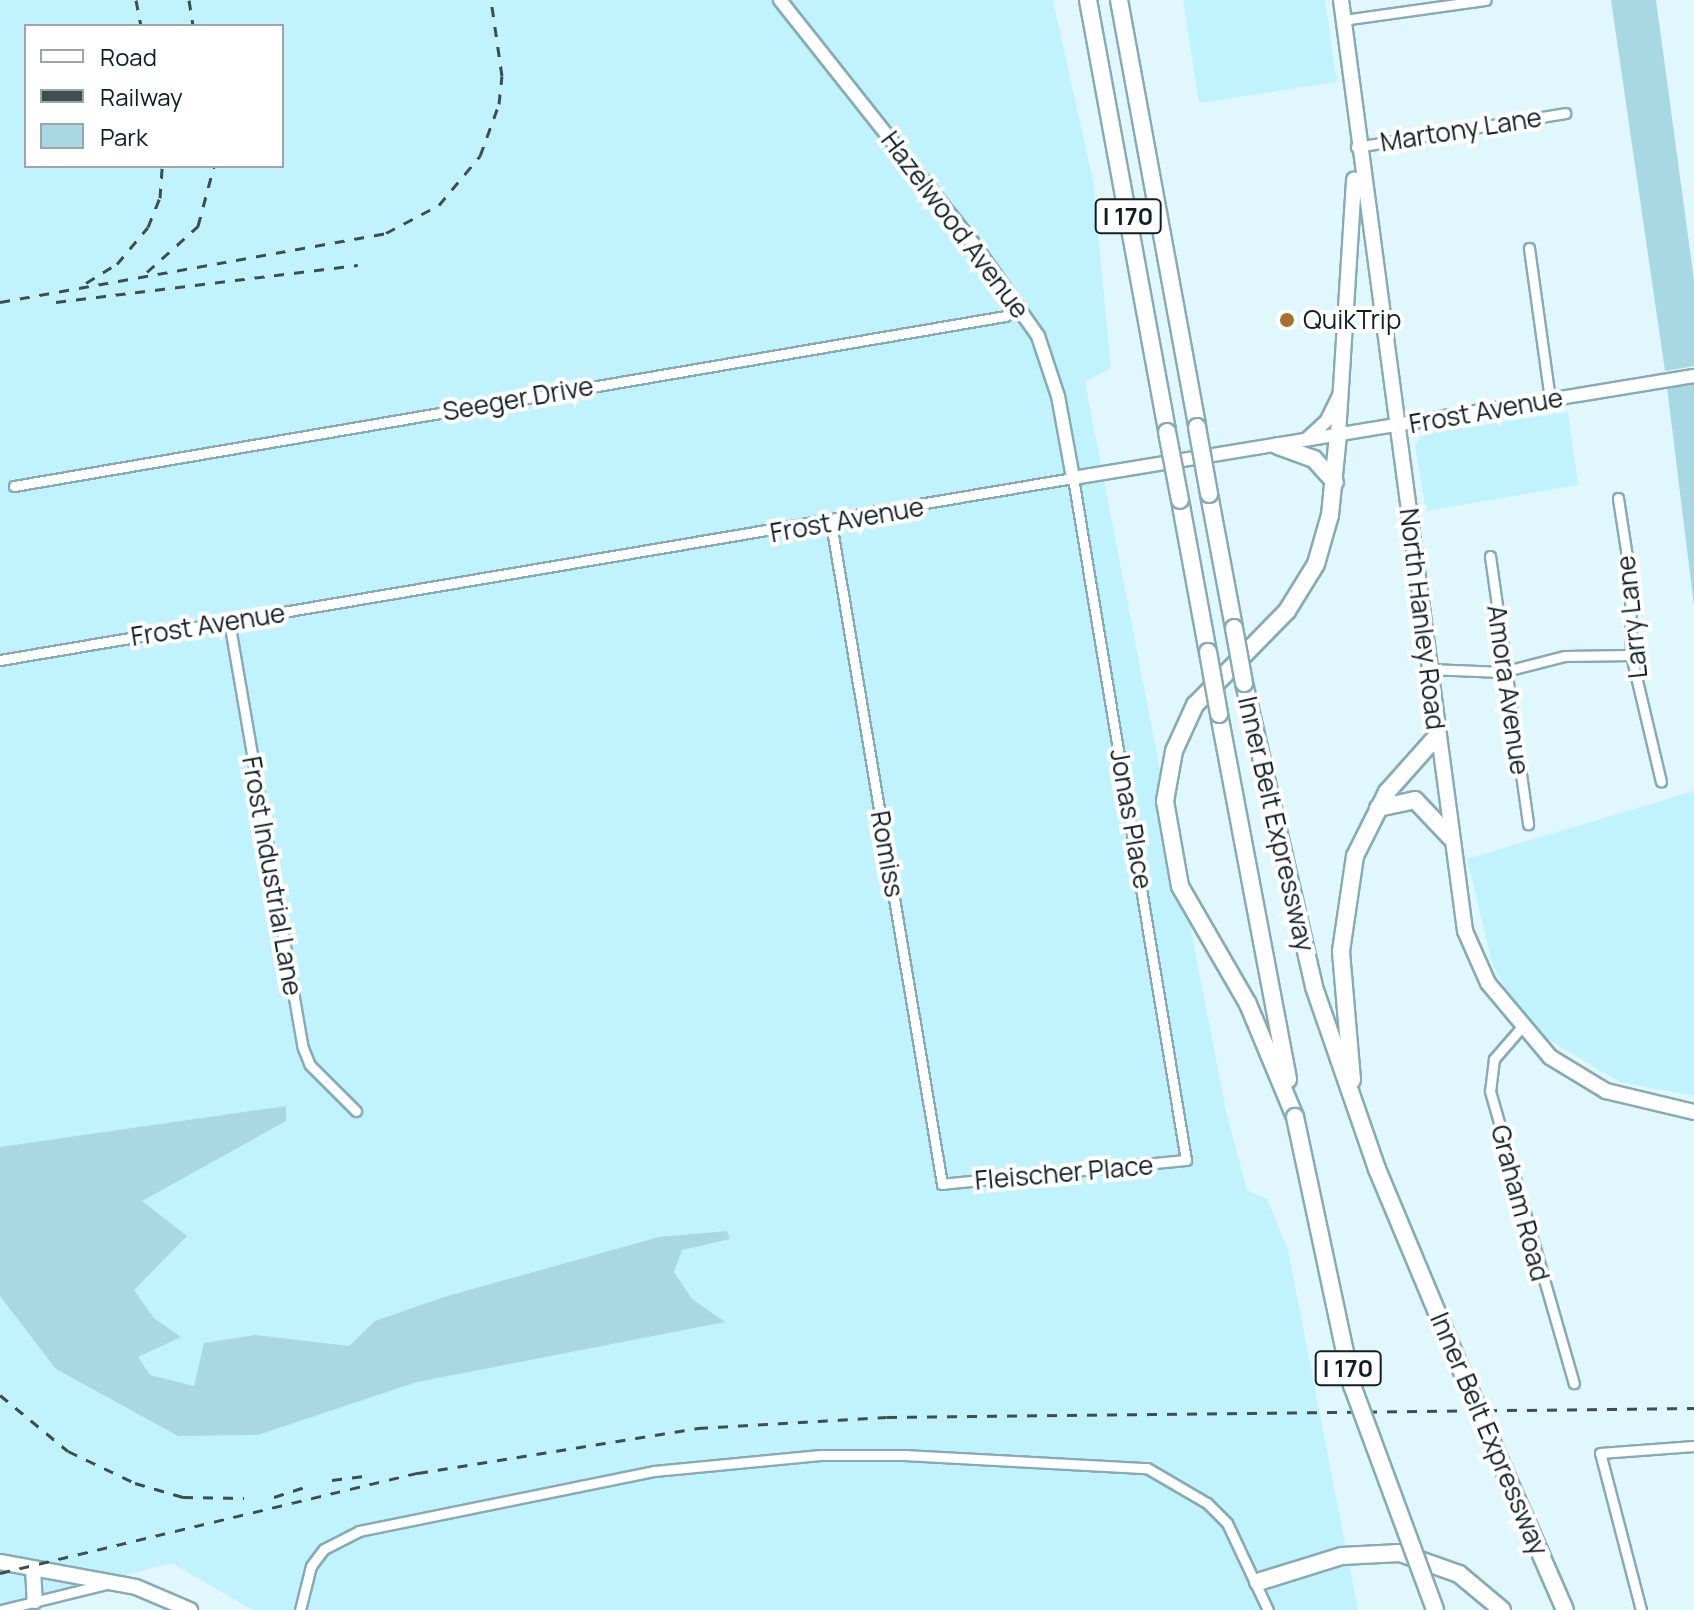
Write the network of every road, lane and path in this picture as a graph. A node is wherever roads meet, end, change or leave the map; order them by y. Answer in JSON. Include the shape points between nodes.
{"nodes":[{"id":1,"x":780,"y":0,"type":"edge"},
{"id":2,"x":1088,"y":0,"type":"edge"},
{"id":3,"x":1119,"y":0,"type":"edge"},
{"id":4,"x":1341,"y":0,"type":"edge"},
{"id":5,"x":1486,"y":0,"type":"edge"},
{"id":6,"x":1343,"y":20,"type":"junction"},
{"id":7,"x":1565,"y":113,"type":"dead end"},
{"id":8,"x":1356,"y":147,"type":"junction"},
{"id":9,"x":1529,"y":248,"type":"dead end"},
{"id":10,"x":1019,"y":306,"type":"junction"},
{"id":11,"x":1694,"y":376,"type":"edge"},
{"id":12,"x":1342,"y":390,"type":"junction"},
{"id":13,"x":1550,"y":400,"type":"junction"},
{"id":14,"x":1397,"y":425,"type":"junction"},
{"id":15,"x":1338,"y":435,"type":"junction"},
{"id":16,"x":1302,"y":441,"type":"junction"},
{"id":17,"x":1278,"y":446,"type":"junction"},
{"id":18,"x":1073,"y":478,"type":"junction"},
{"id":19,"x":1335,"y":482,"type":"junction"},
{"id":20,"x":14,"y":486,"type":"dead end"},
{"id":21,"x":1618,"y":498,"type":"dead end"},
{"id":22,"x":831,"y":523,"type":"junction"},
{"id":23,"x":1490,"y":556,"type":"dead end"},
{"id":24,"x":229,"y":621,"type":"junction"},
{"id":25,"x":1631,"y":655,"type":"junction"},
{"id":26,"x":0,"y":660,"type":"edge"},
{"id":27,"x":1427,"y":669,"type":"junction"},
{"id":28,"x":1502,"y":672,"type":"junction"},
{"id":29,"x":1436,"y":737,"type":"junction"},
{"id":30,"x":1661,"y":782,"type":"dead end"},
{"id":31,"x":1377,"y":809,"type":"junction"},
{"id":32,"x":1528,"y":824,"type":"dead end"},
{"id":33,"x":1451,"y":838,"type":"junction"},
{"id":34,"x":1520,"y":1029,"type":"junction"},
{"id":35,"x":356,"y":1111,"type":"dead end"},
{"id":36,"x":1694,"y":1112,"type":"edge"},
{"id":37,"x":1356,"y":1113,"type":"junction"},
{"id":38,"x":1295,"y":1117,"type":"junction"},
{"id":39,"x":1186,"y":1160,"type":"joint"},
{"id":40,"x":942,"y":1184,"type":"joint"},
{"id":41,"x":1574,"y":1383,"type":"dead end"},
{"id":42,"x":1694,"y":1446,"type":"edge"},
{"id":43,"x":0,"y":1562,"type":"edge"},
{"id":44,"x":33,"y":1568,"type":"junction"},
{"id":45,"x":1258,"y":1582,"type":"junction"},
{"id":46,"x":111,"y":1583,"type":"junction"},
{"id":47,"x":35,"y":1601,"type":"junction"},
{"id":48,"x":1,"y":1610,"type":"edge"},
{"id":49,"x":190,"y":1610,"type":"edge"},
{"id":50,"x":300,"y":1610,"type":"edge"},
{"id":51,"x":1268,"y":1610,"type":"edge"},
{"id":52,"x":1435,"y":1610,"type":"edge"},
{"id":53,"x":1489,"y":1610,"type":"edge"},
{"id":54,"x":1502,"y":1610,"type":"edge"},
{"id":55,"x":1565,"y":1610,"type":"edge"},
{"id":56,"x":1641,"y":1610,"type":"edge"}],
"edges":[{"from":1,"to":10,"type":"street","name":"Hazelwood Avenue"},
{"from":2,"to":38,"type":"highway","name":"Inner Belt Expressway","number":"I 170","bridge":true},
{"from":3,"to":37,"type":"highway","name":"Inner Belt Expressway","number":"I 170","bridge":true,"via":[[1244,683],[1292,908]]},
{"from":4,"to":6,"type":"main road","name":"North Hanley Road"},
{"from":5,"to":6,"type":"street"},
{"from":6,"to":8,"type":"main road","name":"North Hanley Road"},
{"from":7,"to":8,"type":"street","name":"Martony Lane"},
{"from":8,"to":12,"type":"main road"},
{"from":8,"to":14,"type":"main road","name":"North Hanley Road"},
{"from":9,"to":13,"type":"street"},
{"from":10,"to":18,"type":"street","name":"Hazelwood Avenue","via":[[1049,363]]},
{"from":10,"to":20,"type":"street","name":"Seeger Drive","via":[[1005,316]]},
{"from":11,"to":13,"type":"street","name":"Frost Avenue"},
{"from":12,"to":15,"type":"main road"},
{"from":12,"to":16,"type":"street","via":[[1327,420]]},
{"from":13,"to":14,"type":"street","name":"Frost Avenue"},
{"from":14,"to":15,"type":"street","name":"Frost Avenue"},
{"from":14,"to":27,"type":"main road","name":"North Hanley Road"},
{"from":15,"to":16,"type":"street","name":"Frost Avenue"},
{"from":15,"to":19,"type":"highway"},
{"from":16,"to":17,"type":"street","name":"Frost Avenue"},
{"from":17,"to":18,"type":"street","name":"Frost Avenue"},
{"from":17,"to":19,"type":"highway","via":[[1314,459]]},
{"from":18,"to":22,"type":"street","name":"Frost Avenue"},
{"from":18,"to":39,"type":"street","name":"Jonas Place"},
{"from":19,"to":38,"type":"highway","via":[[1327,532],[1308,579],[1287,611],[1195,705],[1174,751],[1165,801],[1180,886],[1248,1004]]},
{"from":21,"to":25,"type":"street","name":"Larry Lane","via":[[1630,576]]},
{"from":22,"to":24,"type":"street","name":"Frost Avenue"},
{"from":22,"to":40,"type":"street","name":"Romiss"},
{"from":23,"to":28,"type":"street","name":"Amora Avenue"},
{"from":24,"to":26,"type":"street","name":"Frost Avenue"},
{"from":24,"to":35,"type":"street","name":"Frost Industrial Lane","via":[[303,1048],[310,1065]]},
{"from":25,"to":28,"type":"street","via":[[1565,656]]},
{"from":25,"to":30,"type":"street","name":"Larry Lane"},
{"from":27,"to":28,"type":"street"},
{"from":27,"to":29,"type":"main road","name":"North Hanley Road"},
{"from":28,"to":32,"type":"street","name":"Amora Avenue"},
{"from":29,"to":31,"type":"highway"},
{"from":29,"to":33,"type":"main road","name":"North Hanley Road"},
{"from":31,"to":33,"type":"highway","via":[[1415,800]]},
{"from":31,"to":37,"type":"highway","via":[[1355,856],[1341,951]]},
{"from":33,"to":34,"type":"main road","name":"North Hanley Road","via":[[1465,931],[1488,983]]},
{"from":34,"to":36,"type":"main road","name":"North Hanley Road","via":[[1550,1057],[1606,1091]]},
{"from":34,"to":41,"type":"street","name":"Graham Road","via":[[1494,1059],[1490,1091]]},
{"from":37,"to":55,"type":"highway","name":"Inner Belt Expressway","number":"I 170","bridge":true},
{"from":38,"to":52,"type":"highway","name":"Inner Belt Expressway","number":"I 170","bridge":true,"via":[[1352,1385]]},
{"from":39,"to":40,"type":"street","name":"Fleischer Place"},
{"from":42,"to":56,"type":"street","via":[[1600,1453]]},
{"from":43,"to":44,"type":"main road"},
{"from":44,"to":46,"type":"main road"},
{"from":44,"to":47,"type":"main road"},
{"from":45,"to":50,"type":"street","via":[[1242,1545],[1207,1503],[1147,1468],[1081,1461],[820,1455],[654,1471],[359,1531],[324,1549],[311,1566]]},
{"from":45,"to":51,"type":"street"},
{"from":45,"to":53,"type":"highway","via":[[1389,1563],[1441,1576]]},
{"from":45,"to":54,"type":"highway","via":[[1327,1559],[1400,1553],[1459,1574]]},
{"from":46,"to":47,"type":"street"},
{"from":46,"to":49,"type":"main road"},
{"from":47,"to":48,"type":"street"}]}
